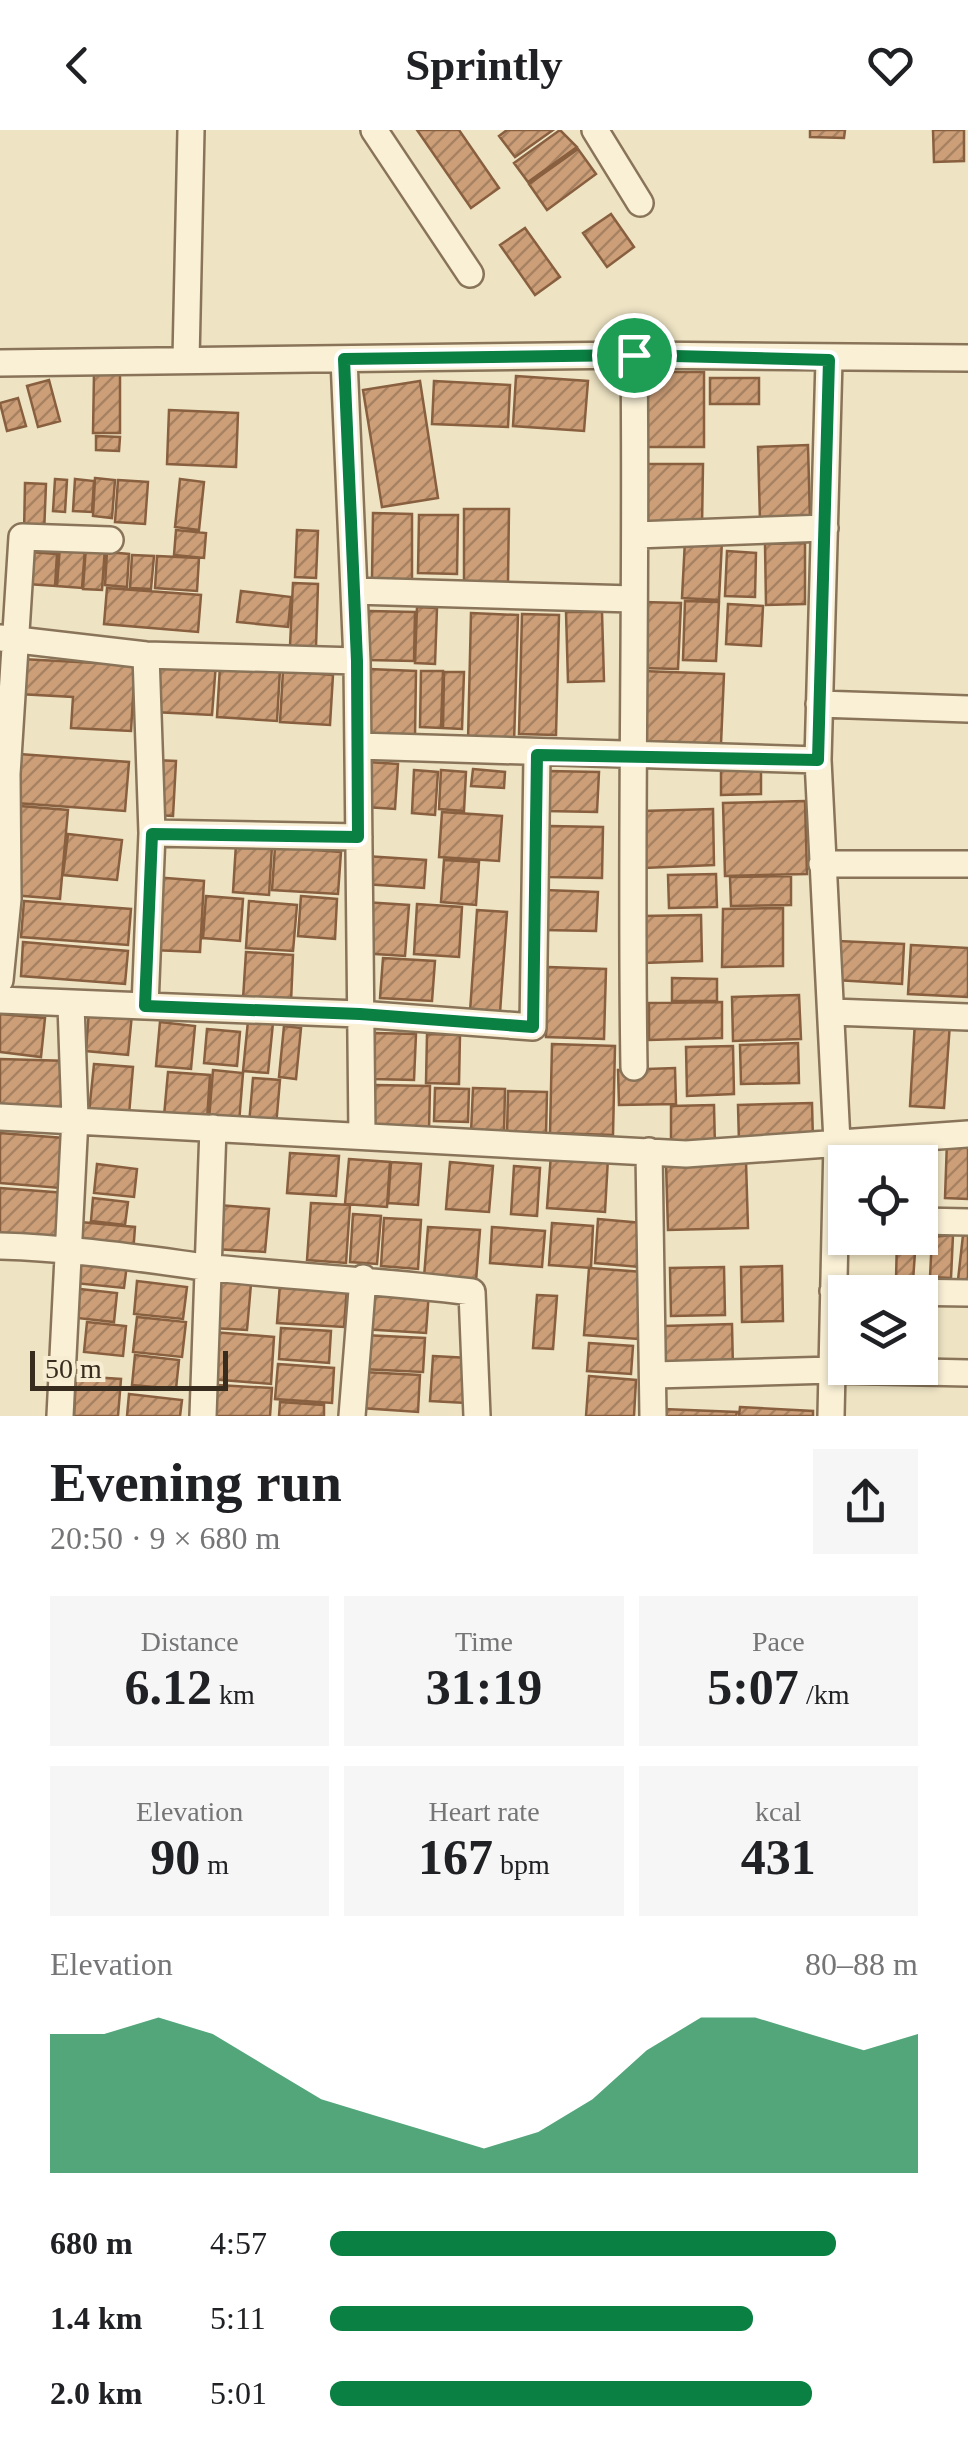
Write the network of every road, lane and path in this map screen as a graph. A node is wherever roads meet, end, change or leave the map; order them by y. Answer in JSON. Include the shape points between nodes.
{"nodes":[{"id":1,"x":191,"y":130,"type":"edge"},
{"id":2,"x":374,"y":130,"type":"edge"},
{"id":3,"x":595,"y":130,"type":"edge"},
{"id":4,"x":640,"y":203,"type":"dead end"},
{"id":5,"x":470,"y":274,"type":"dead end"},
{"id":6,"x":634,"y":355,"type":"junction"},
{"id":7,"x":968,"y":358,"type":"edge"},
{"id":8,"x":344,"y":359,"type":"junction"},
{"id":9,"x":186,"y":360,"type":"junction"},
{"id":10,"x":829,"y":360,"type":"junction"},
{"id":11,"x":0,"y":363,"type":"edge"},
{"id":12,"x":825,"y":528,"type":"junction"},
{"id":13,"x":636,"y":535,"type":"junction"},
{"id":14,"x":110,"y":540,"type":"dead end"},
{"id":15,"x":354,"y":591,"type":"junction"},
{"id":16,"x":633,"y":600,"type":"junction"},
{"id":17,"x":7,"y":639,"type":"edge"},
{"id":18,"x":146,"y":654,"type":"junction"},
{"id":19,"x":357,"y":661,"type":"junction"},
{"id":20,"x":819,"y":704,"type":"junction"},
{"id":21,"x":968,"y":709,"type":"edge"},
{"id":22,"x":358,"y":746,"type":"junction"},
{"id":23,"x":537,"y":755,"type":"junction"},
{"id":24,"x":630,"y":757,"type":"junction"},
{"id":25,"x":818,"y":760,"type":"junction"},
{"id":26,"x":3,"y":774,"type":"edge"},
{"id":27,"x":152,"y":834,"type":"junction"},
{"id":28,"x":358,"y":837,"type":"junction"},
{"id":29,"x":822,"y":864,"type":"junction"},
{"id":30,"x":968,"y":864,"type":"edge"},
{"id":31,"x":4,"y":899,"type":"edge"},
{"id":32,"x":0,"y":980,"type":"edge"},
{"id":33,"x":0,"y":1000,"type":"edge"},
{"id":34,"x":72,"y":1005,"type":"junction"},
{"id":35,"x":145,"y":1006,"type":"junction"},
{"id":36,"x":832,"y":1012,"type":"junction"},
{"id":37,"x":360,"y":1014,"type":"junction"},
{"id":38,"x":968,"y":1016,"type":"edge"},
{"id":39,"x":634,"y":1067,"type":"dead end"},
{"id":40,"x":0,"y":1116,"type":"edge"},
{"id":41,"x":76,"y":1118,"type":"junction"},
{"id":42,"x":213,"y":1128,"type":"junction"},
{"id":43,"x":968,"y":1134,"type":"edge"},
{"id":44,"x":362,"y":1135,"type":"junction"},
{"id":45,"x":837,"y":1142,"type":"junction"},
{"id":46,"x":837,"y":1145,"type":"edge"},
{"id":47,"x":650,"y":1152,"type":"junction"},
{"id":48,"x":938,"y":1222,"type":"edge"},
{"id":49,"x":968,"y":1222,"type":"edge"},
{"id":50,"x":0,"y":1246,"type":"edge"},
{"id":51,"x":69,"y":1248,"type":"junction"},
{"id":52,"x":208,"y":1267,"type":"junction"},
{"id":53,"x":363,"y":1278,"type":"junction"},
{"id":54,"x":938,"y":1292,"type":"edge"},
{"id":55,"x":968,"y":1292,"type":"edge"},
{"id":56,"x":828,"y":1370,"type":"edge"},
{"id":57,"x":938,"y":1372,"type":"edge"},
{"id":58,"x":968,"y":1372,"type":"edge"},
{"id":59,"x":654,"y":1375,"type":"junction"},
{"id":60,"x":832,"y":1385,"type":"edge"},
{"id":61,"x":60,"y":1416,"type":"edge"},
{"id":62,"x":203,"y":1416,"type":"edge"},
{"id":63,"x":352,"y":1416,"type":"edge"},
{"id":64,"x":477,"y":1416,"type":"edge"},
{"id":65,"x":652,"y":1416,"type":"edge"},
{"id":66,"x":831,"y":1416,"type":"edge"}],
"edges":[{"from":1,"to":9,"type":"street"},
{"from":2,"to":5,"type":"street"},
{"from":3,"to":4,"type":"street"},
{"from":6,"to":8,"type":"street"},
{"from":6,"to":10,"type":"street"},
{"from":6,"to":13,"type":"street"},
{"from":7,"to":10,"type":"street"},
{"from":8,"to":9,"type":"street"},
{"from":8,"to":15,"type":"street"},
{"from":9,"to":11,"type":"street"},
{"from":10,"to":12,"type":"street"},
{"from":12,"to":13,"type":"street"},
{"from":12,"to":20,"type":"street"},
{"from":13,"to":16,"type":"street"},
{"from":14,"to":17,"type":"street","via":[[22,537]]},
{"from":15,"to":16,"type":"street"},
{"from":15,"to":19,"type":"street"},
{"from":16,"to":24,"type":"street"},
{"from":17,"to":18,"type":"street"},
{"from":17,"to":26,"type":"street"},
{"from":18,"to":19,"type":"street"},
{"from":18,"to":27,"type":"street"},
{"from":19,"to":22,"type":"street"},
{"from":20,"to":21,"type":"street"},
{"from":20,"to":25,"type":"street"},
{"from":22,"to":23,"type":"street"},
{"from":22,"to":28,"type":"street"},
{"from":23,"to":24,"type":"street"},
{"from":23,"to":37,"type":"street","via":[[533,1027]]},
{"from":24,"to":25,"type":"street"},
{"from":24,"to":39,"type":"street"},
{"from":25,"to":29,"type":"street"},
{"from":26,"to":31,"type":"street"},
{"from":27,"to":28,"type":"street"},
{"from":27,"to":35,"type":"street"},
{"from":28,"to":37,"type":"street"},
{"from":29,"to":30,"type":"street"},
{"from":29,"to":36,"type":"street"},
{"from":31,"to":32,"type":"street"},
{"from":33,"to":34,"type":"street"},
{"from":34,"to":35,"type":"street"},
{"from":34,"to":41,"type":"street"},
{"from":35,"to":37,"type":"street"},
{"from":36,"to":38,"type":"street"},
{"from":36,"to":45,"type":"street"},
{"from":37,"to":44,"type":"street"},
{"from":40,"to":41,"type":"street"},
{"from":41,"to":42,"type":"street"},
{"from":41,"to":51,"type":"street"},
{"from":42,"to":44,"type":"street"},
{"from":42,"to":52,"type":"street"},
{"from":43,"to":45,"type":"street"},
{"from":44,"to":47,"type":"street"},
{"from":45,"to":46,"type":"street"},
{"from":45,"to":47,"type":"street"},
{"from":47,"to":59,"type":"street"},
{"from":48,"to":49,"type":"street"},
{"from":50,"to":51,"type":"street"},
{"from":51,"to":52,"type":"street"},
{"from":51,"to":61,"type":"street"},
{"from":52,"to":53,"type":"street"},
{"from":52,"to":62,"type":"street"},
{"from":53,"to":63,"type":"street"},
{"from":53,"to":64,"type":"street","via":[[472,1292]]},
{"from":54,"to":55,"type":"street"},
{"from":56,"to":59,"type":"street"},
{"from":57,"to":58,"type":"street"},
{"from":59,"to":65,"type":"street"},
{"from":60,"to":66,"type":"street"}]}
